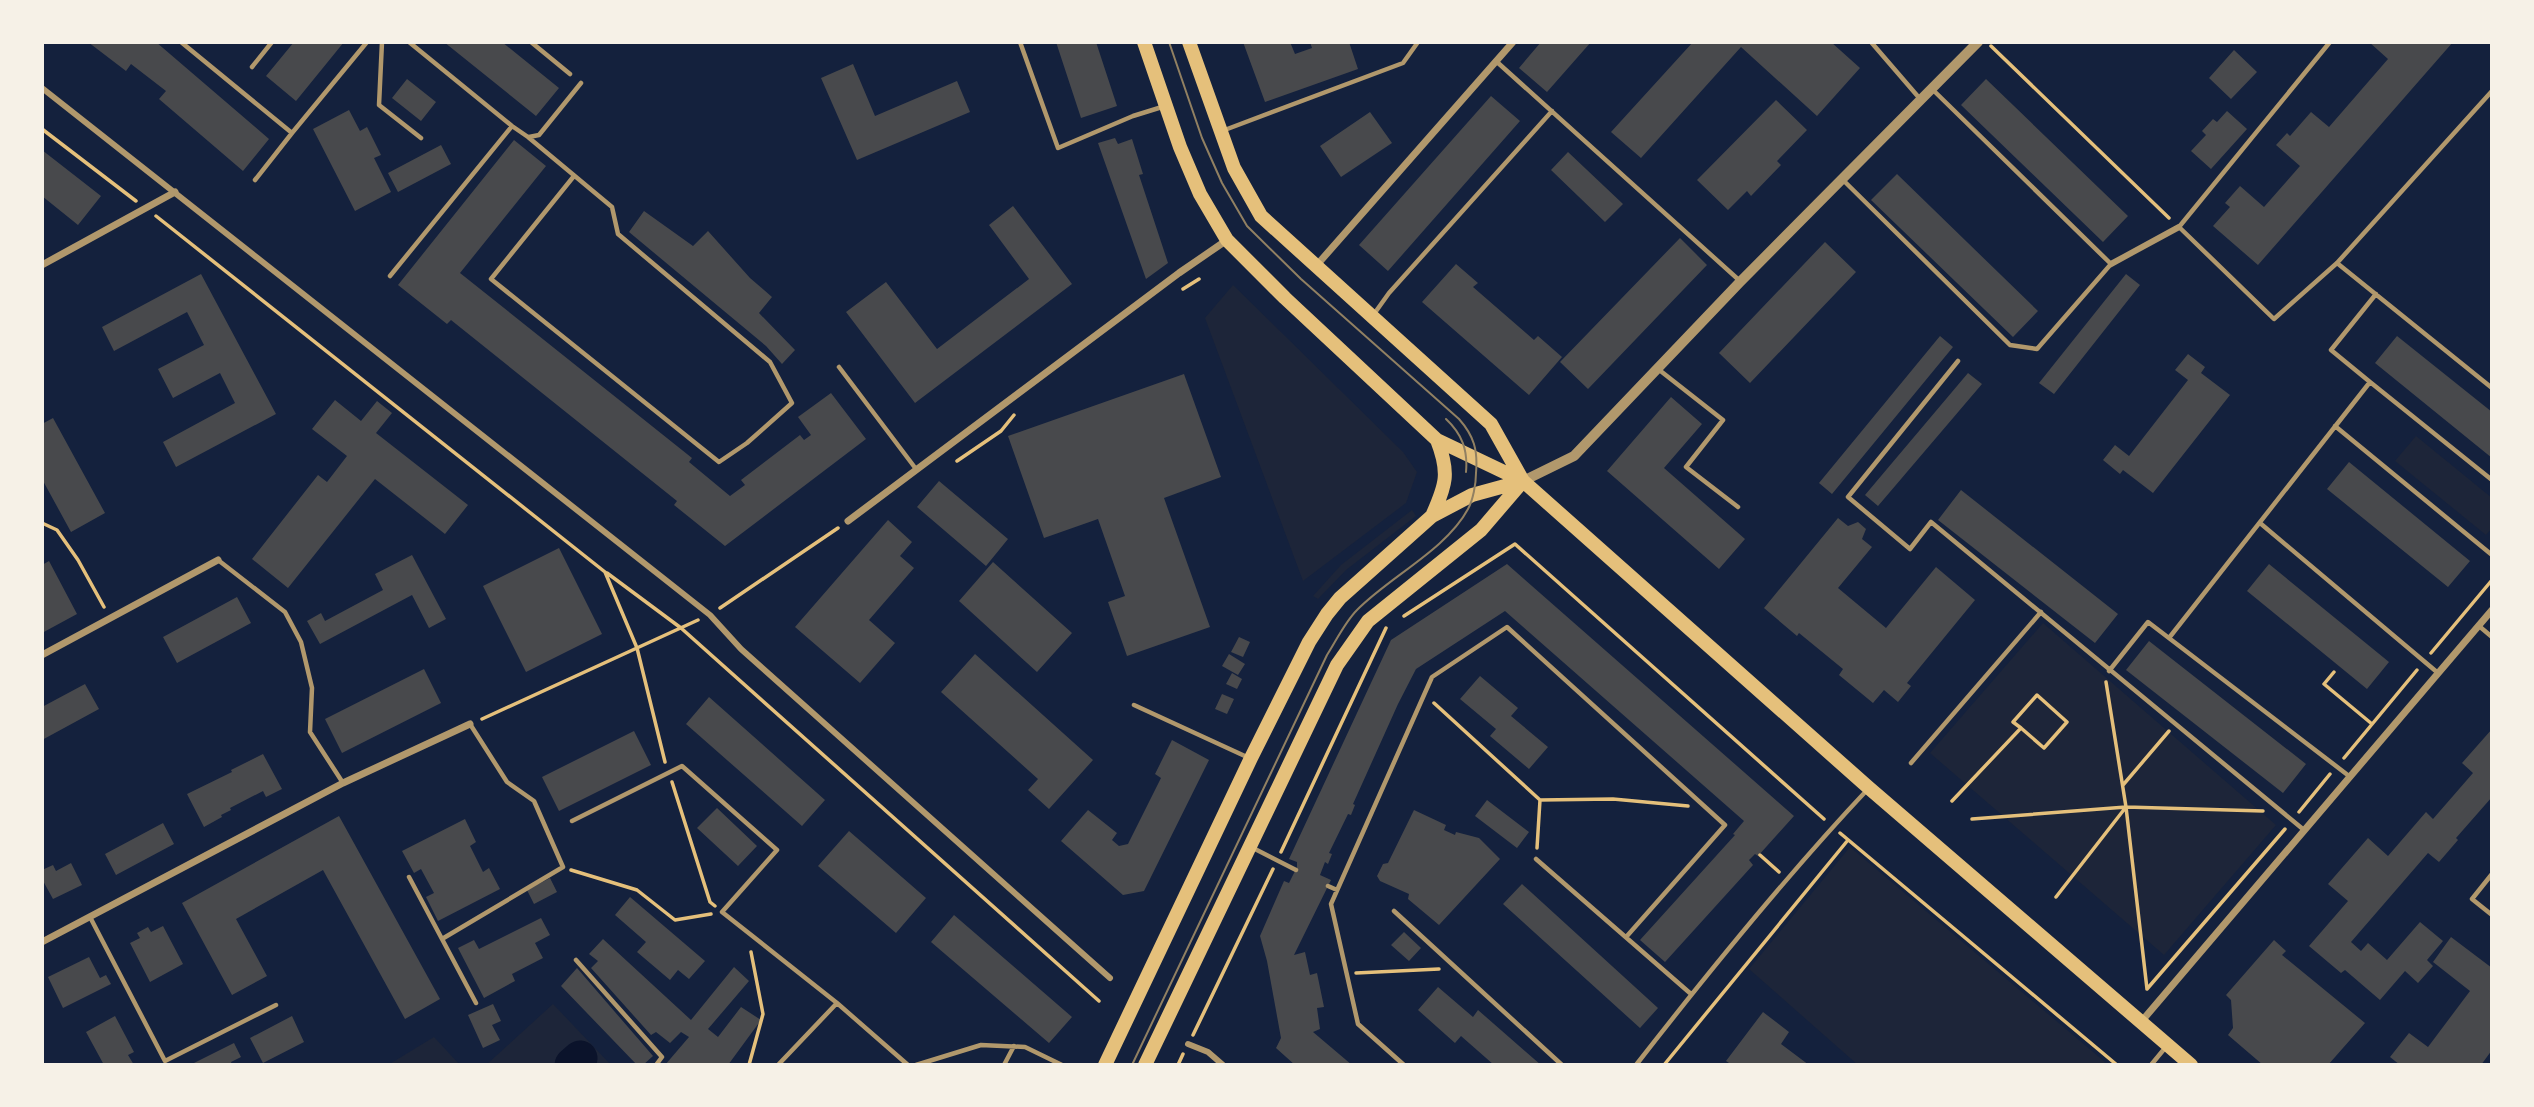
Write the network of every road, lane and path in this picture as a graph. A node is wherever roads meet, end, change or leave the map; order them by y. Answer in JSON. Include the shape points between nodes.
{"nodes":[{"id":1,"x":181,"y":42,"type":"edge"},
{"id":2,"x":272,"y":42,"type":"edge"},
{"id":3,"x":367,"y":42,"type":"edge"},
{"id":4,"x":383,"y":42,"type":"edge"},
{"id":5,"x":409,"y":42,"type":"edge"},
{"id":6,"x":531,"y":42,"type":"edge"},
{"id":7,"x":1020,"y":42,"type":"edge"},
{"id":8,"x":1144,"y":42,"type":"edge"},
{"id":9,"x":1189,"y":42,"type":"edge"},
{"id":10,"x":1418,"y":42,"type":"edge"},
{"id":11,"x":1513,"y":42,"type":"edge"},
{"id":12,"x":1871,"y":42,"type":"edge"},
{"id":13,"x":1978,"y":42,"type":"edge"},
{"id":14,"x":1986,"y":42,"type":"edge"},
{"id":15,"x":2330,"y":42,"type":"edge"},
{"id":16,"x":1496,"y":61,"type":"junction"},
{"id":17,"x":252,"y":67,"type":"dead end"},
{"id":18,"x":570,"y":74,"type":"dead end"},
{"id":19,"x":581,"y":83,"type":"dead end"},
{"id":20,"x":42,"y":88,"type":"edge"},
{"id":21,"x":1932,"y":89,"type":"junction"},
{"id":22,"x":2492,"y":91,"type":"edge"},
{"id":23,"x":1922,"y":100,"type":"junction"},
{"id":24,"x":1166,"y":106,"type":"junction"},
{"id":25,"x":1552,"y":111,"type":"junction"},
{"id":26,"x":512,"y":126,"type":"junction"},
{"id":27,"x":42,"y":129,"type":"edge"},
{"id":28,"x":1219,"y":132,"type":"junction"},
{"id":29,"x":292,"y":133,"type":"junction"},
{"id":30,"x":528,"y":137,"type":"junction"},
{"id":31,"x":421,"y":138,"type":"dead end"},
{"id":32,"x":574,"y":176,"type":"junction"},
{"id":33,"x":255,"y":180,"type":"dead end"},
{"id":34,"x":1842,"y":180,"type":"junction"},
{"id":35,"x":175,"y":192,"type":"junction"},
{"id":36,"x":146,"y":208,"type":"junction"},
{"id":37,"x":2179,"y":227,"type":"junction"},
{"id":38,"x":1227,"y":240,"type":"junction"},
{"id":39,"x":2337,"y":262,"type":"junction"},
{"id":40,"x":2111,"y":264,"type":"junction"},
{"id":41,"x":42,"y":265,"type":"edge"},
{"id":42,"x":1315,"y":267,"type":"junction"},
{"id":43,"x":390,"y":276,"type":"dead end"},
{"id":44,"x":1740,"y":282,"type":"junction"},
{"id":45,"x":2375,"y":294,"type":"junction"},
{"id":46,"x":1372,"y":317,"type":"junction"},
{"id":47,"x":1958,"y":361,"type":"dead end"},
{"id":48,"x":839,"y":367,"type":"dead end"},
{"id":49,"x":1658,"y":368,"type":"junction"},
{"id":50,"x":2370,"y":383,"type":"junction"},
{"id":51,"x":2492,"y":388,"type":"edge"},
{"id":52,"x":2335,"y":426,"type":"junction"},
{"id":53,"x":1437,"y":440,"type":"junction"},
{"id":54,"x":916,"y":470,"type":"junction"},
{"id":55,"x":2492,"y":480,"type":"edge"},
{"id":56,"x":1523,"y":481,"type":"junction"},
{"id":57,"x":1738,"y":508,"type":"dead end"},
{"id":58,"x":1432,"y":516,"type":"junction"},
{"id":59,"x":848,"y":521,"type":"joint"},
{"id":60,"x":42,"y":523,"type":"edge"},
{"id":61,"x":2260,"y":523,"type":"junction"},
{"id":62,"x":2492,"y":555,"type":"edge"},
{"id":63,"x":218,"y":560,"type":"joint"},
{"id":64,"x":605,"y":572,"type":"junction"},
{"id":65,"x":2492,"y":580,"type":"edge"},
{"id":66,"x":2492,"y":610,"type":"edge"},
{"id":67,"x":2041,"y":611,"type":"junction"},
{"id":68,"x":710,"y":615,"type":"junction"},
{"id":69,"x":110,"y":618,"type":"junction"},
{"id":70,"x":1398,"y":620,"type":"dead end"},
{"id":71,"x":2479,"y":625,"type":"junction"},
{"id":72,"x":1387,"y":626,"type":"dead end"},
{"id":73,"x":681,"y":628,"type":"junction"},
{"id":74,"x":2492,"y":637,"type":"edge"},
{"id":75,"x":2169,"y":638,"type":"junction"},
{"id":76,"x":637,"y":648,"type":"junction"},
{"id":77,"x":42,"y":654,"type":"edge"},
{"id":78,"x":2424,"y":661,"type":"junction"},
{"id":79,"x":2103,"y":666,"type":"junction"},
{"id":80,"x":2109,"y":671,"type":"junction"},
{"id":81,"x":2334,"y":672,"type":"dead end"},
{"id":82,"x":2438,"y":673,"type":"junction"},
{"id":83,"x":1424,"y":694,"type":"junction"},
{"id":84,"x":1135,"y":705,"type":"dead end"},
{"id":85,"x":470,"y":724,"type":"junction"},
{"id":86,"x":2174,"y":724,"type":"junction"},
{"id":87,"x":2372,"y":724,"type":"junction"},
{"id":88,"x":2021,"y":728,"type":"junction"},
{"id":89,"x":1251,"y":758,"type":"junction"},
{"id":90,"x":1910,"y":763,"type":"dead end"},
{"id":91,"x":2336,"y":766,"type":"junction"},
{"id":92,"x":669,"y":772,"type":"junction"},
{"id":93,"x":2350,"y":776,"type":"junction"},
{"id":94,"x":343,"y":783,"type":"junction"},
{"id":95,"x":2123,"y":785,"type":"junction"},
{"id":96,"x":1869,"y":788,"type":"junction"},
{"id":97,"x":1540,"y":800,"type":"junction"},
{"id":98,"x":1952,"y":800,"type":"dead end"},
{"id":99,"x":2126,"y":807,"type":"junction"},
{"id":100,"x":1706,"y":808,"type":"junction"},
{"id":101,"x":2281,"y":811,"type":"junction"},
{"id":102,"x":1972,"y":819,"type":"dead end"},
{"id":103,"x":572,"y":821,"type":"dead end"},
{"id":104,"x":2292,"y":821,"type":"junction"},
{"id":105,"x":1833,"y":827,"type":"junction"},
{"id":106,"x":2304,"y":830,"type":"junction"},
{"id":107,"x":1848,"y":840,"type":"junction"},
{"id":108,"x":1250,"y":847,"type":"junction"},
{"id":109,"x":1760,"y":855,"type":"dead end"},
{"id":110,"x":1536,"y":859,"type":"joint"},
{"id":111,"x":1277,"y":860,"type":"junction"},
{"id":112,"x":563,"y":867,"type":"junction"},
{"id":113,"x":1296,"y":870,"type":"dead end"},
{"id":114,"x":2492,"y":874,"type":"edge"},
{"id":115,"x":409,"y":877,"type":"dead end"},
{"id":116,"x":1788,"y":879,"type":"junction"},
{"id":117,"x":1328,"y":886,"type":"dead end"},
{"id":118,"x":1337,"y":890,"type":"junction"},
{"id":119,"x":2056,"y":897,"type":"dead end"},
{"id":120,"x":1394,"y":911,"type":"dead end"},
{"id":121,"x":722,"y":912,"type":"junction"},
{"id":122,"x":2492,"y":915,"type":"edge"},
{"id":123,"x":90,"y":917,"type":"junction"},
{"id":124,"x":1628,"y":936,"type":"junction"},
{"id":125,"x":442,"y":939,"type":"junction"},
{"id":126,"x":42,"y":942,"type":"edge"},
{"id":127,"x":745,"y":943,"type":"dead end"},
{"id":128,"x":576,"y":960,"type":"dead end"},
{"id":129,"x":1455,"y":969,"type":"junction"},
{"id":130,"x":1346,"y":973,"type":"junction"},
{"id":131,"x":1110,"y":978,"type":"dead end"},
{"id":132,"x":1691,"y":993,"type":"junction"},
{"id":133,"x":1100,"y":1001,"type":"dead end"},
{"id":134,"x":475,"y":1003,"type":"dead end"},
{"id":135,"x":837,"y":1003,"type":"junction"},
{"id":136,"x":276,"y":1005,"type":"dead end"},
{"id":137,"x":2141,"y":1022,"type":"junction"},
{"id":138,"x":1188,"y":1044,"type":"junction"},
{"id":139,"x":2168,"y":1045,"type":"junction"},
{"id":140,"x":1014,"y":1046,"type":"junction"},
{"id":141,"x":656,"y":1065,"type":"edge"},
{"id":142,"x":749,"y":1065,"type":"edge"},
{"id":143,"x":778,"y":1065,"type":"edge"},
{"id":144,"x":908,"y":1065,"type":"edge"},
{"id":145,"x":916,"y":1065,"type":"edge"},
{"id":146,"x":1004,"y":1065,"type":"edge"},
{"id":147,"x":1062,"y":1065,"type":"edge"},
{"id":148,"x":1105,"y":1065,"type":"edge"},
{"id":149,"x":1145,"y":1065,"type":"edge"},
{"id":150,"x":1178,"y":1065,"type":"edge"},
{"id":151,"x":1223,"y":1065,"type":"edge"},
{"id":152,"x":1404,"y":1065,"type":"edge"},
{"id":153,"x":1562,"y":1065,"type":"edge"},
{"id":154,"x":1636,"y":1065,"type":"edge"},
{"id":155,"x":1664,"y":1065,"type":"edge"},
{"id":156,"x":2117,"y":1065,"type":"edge"},
{"id":157,"x":2151,"y":1065,"type":"edge"},
{"id":158,"x":2191,"y":1065,"type":"edge"}],
"edges":[{"from":1,"to":29,"type":"lane"},
{"from":2,"to":17,"type":"lane"},
{"from":3,"to":29,"type":"lane"},
{"from":4,"to":31,"type":"lane","via":[[379,105]]},
{"from":5,"to":26,"type":"lane"},
{"from":6,"to":18,"type":"lane"},
{"from":7,"to":24,"type":"lane","via":[[1058,148]]},
{"from":8,"to":24,"type":"main road"},
{"from":9,"to":28,"type":"main road"},
{"from":10,"to":28,"type":"lane","via":[[1403,63]]},
{"from":11,"to":16,"type":"street"},
{"from":12,"to":23,"type":"lane"},
{"from":13,"to":21,"type":"street"},
{"from":14,"to":37,"type":"path"},
{"from":15,"to":37,"type":"lane"},
{"from":16,"to":25,"type":"lane"},
{"from":16,"to":42,"type":"street"},
{"from":19,"to":30,"type":"lane","via":[[539,135]]},
{"from":20,"to":35,"type":"street"},
{"from":21,"to":23,"type":"street"},
{"from":21,"to":40,"type":"lane"},
{"from":22,"to":39,"type":"lane"},
{"from":23,"to":34,"type":"street"},
{"from":24,"to":38,"type":"main road","via":[[1200,194]]},
{"from":25,"to":44,"type":"lane"},
{"from":25,"to":46,"type":"lane"},
{"from":26,"to":30,"type":"lane"},
{"from":26,"to":43,"type":"lane"},
{"from":27,"to":36,"type":"path"},
{"from":28,"to":42,"type":"main road","via":[[1261,216]]},
{"from":29,"to":33,"type":"lane"},
{"from":30,"to":32,"type":"lane"},
{"from":32,"to":32,"type":"lane","via":[[612,206],[618,234],[770,362],[792,403],[719,462],[491,279]]},
{"from":34,"to":40,"type":"lane","via":[[2010,345],[2037,349]]},
{"from":34,"to":44,"type":"street"},
{"from":35,"to":36,"type":"street"},
{"from":35,"to":68,"type":"street"},
{"from":36,"to":41,"type":"street"},
{"from":36,"to":64,"type":"path"},
{"from":37,"to":39,"type":"lane","via":[[2274,319]]},
{"from":37,"to":40,"type":"street"},
{"from":38,"to":53,"type":"main road"},
{"from":38,"to":54,"type":"street"},
{"from":39,"to":45,"type":"lane"},
{"from":42,"to":46,"type":"main road"},
{"from":44,"to":49,"type":"street"},
{"from":45,"to":50,"type":"lane","via":[[2332,350]]},
{"from":45,"to":51,"type":"lane"},
{"from":46,"to":56,"type":"main road","via":[[1491,424]]},
{"from":47,"to":67,"type":"lane","via":[[1848,497],[1910,548],[1931,522]]},
{"from":48,"to":54,"type":"lane"},
{"from":49,"to":56,"type":"street","via":[[1574,456]]},
{"from":49,"to":57,"type":"lane","via":[[1723,420],[1686,467]]},
{"from":50,"to":52,"type":"lane"},
{"from":50,"to":55,"type":"lane"},
{"from":52,"to":61,"type":"lane"},
{"from":52,"to":62,"type":"lane"},
{"from":53,"to":56,"type":"main road"},
{"from":53,"to":58,"type":"main road","via":[[1446,463],[1443,490]]},
{"from":54,"to":59,"type":"street"},
{"from":56,"to":58,"type":"main road","via":[[1472,495]]},
{"from":56,"to":96,"type":"main road"},
{"from":56,"to":108,"type":"main road","via":[[1481,530],[1368,621],[1337,666]]},
{"from":58,"to":89,"type":"main road","via":[[1327,614],[1308,642]]},
{"from":59,"to":68,"type":"path"},
{"from":60,"to":69,"type":"path","via":[[57,530]]},
{"from":61,"to":75,"type":"lane"},
{"from":61,"to":78,"type":"lane"},
{"from":63,"to":69,"type":"street"},
{"from":63,"to":94,"type":"lane","via":[[285,612],[301,642],[312,688],[310,732]]},
{"from":64,"to":73,"type":"path"},
{"from":64,"to":76,"type":"path"},
{"from":65,"to":78,"type":"path"},
{"from":66,"to":71,"type":"street"},
{"from":67,"to":79,"type":"lane"},
{"from":67,"to":90,"type":"lane"},
{"from":68,"to":73,"type":"path"},
{"from":68,"to":131,"type":"street","via":[[741,649]]},
{"from":69,"to":77,"type":"street"},
{"from":70,"to":105,"type":"path","via":[[1515,544]]},
{"from":71,"to":74,"type":"lane"},
{"from":71,"to":82,"type":"street"},
{"from":72,"to":111,"type":"path"},
{"from":73,"to":76,"type":"path"},
{"from":73,"to":133,"type":"path"},
{"from":75,"to":80,"type":"lane","via":[[2147,622]]},
{"from":75,"to":91,"type":"lane"},
{"from":76,"to":85,"type":"path"},
{"from":76,"to":92,"type":"path"},
{"from":78,"to":82,"type":"lane"},
{"from":78,"to":87,"type":"path"},
{"from":79,"to":80,"type":"lane"},
{"from":79,"to":95,"type":"path"},
{"from":80,"to":86,"type":"lane"},
{"from":81,"to":87,"type":"path","via":[[2324,684]]},
{"from":82,"to":93,"type":"street"},
{"from":83,"to":97,"type":"path"},
{"from":83,"to":100,"type":"lane","via":[[1432,677],[1507,627]]},
{"from":83,"to":118,"type":"lane"},
{"from":84,"to":89,"type":"lane"},
{"from":85,"to":94,"type":"street"},
{"from":85,"to":112,"type":"lane","via":[[507,782],[534,801]]},
{"from":86,"to":95,"type":"path"},
{"from":86,"to":101,"type":"lane"},
{"from":87,"to":91,"type":"path"},
{"from":88,"to":88,"type":"path","via":[[2014,722],[2037,695],[2067,722],[2044,748]]},
{"from":88,"to":98,"type":"path"},
{"from":89,"to":148,"type":"main road"},
{"from":91,"to":93,"type":"lane"},
{"from":91,"to":104,"type":"path"},
{"from":92,"to":103,"type":"lane"},
{"from":92,"to":121,"type":"path","via":[[710,902]]},
{"from":92,"to":121,"type":"lane","via":[[682,765],[777,850]]},
{"from":93,"to":106,"type":"street"},
{"from":94,"to":123,"type":"street"},
{"from":95,"to":99,"type":"path"},
{"from":96,"to":105,"type":"lane"},
{"from":96,"to":137,"type":"main road"},
{"from":97,"to":100,"type":"path","via":[[1613,799]]},
{"from":97,"to":110,"type":"path"},
{"from":99,"to":101,"type":"path"},
{"from":99,"to":102,"type":"path"},
{"from":99,"to":104,"type":"path","via":[[2147,989]]},
{"from":99,"to":119,"type":"path"},
{"from":100,"to":124,"type":"lane","via":[[1725,825]]},
{"from":101,"to":104,"type":"lane"},
{"from":104,"to":106,"type":"lane"},
{"from":105,"to":107,"type":"path"},
{"from":105,"to":116,"type":"lane"},
{"from":106,"to":137,"type":"street"},
{"from":107,"to":155,"type":"path"},
{"from":107,"to":156,"type":"path"},
{"from":108,"to":111,"type":"lane"},
{"from":108,"to":149,"type":"main road"},
{"from":109,"to":116,"type":"path"},
{"from":110,"to":124,"type":"lane"},
{"from":111,"to":113,"type":"lane"},
{"from":111,"to":138,"type":"path"},
{"from":112,"to":121,"type":"path","via":[[636,890],[674,920]]},
{"from":112,"to":125,"type":"lane"},
{"from":114,"to":122,"type":"lane","via":[[2472,899]]},
{"from":115,"to":125,"type":"lane"},
{"from":116,"to":132,"type":"lane"},
{"from":117,"to":118,"type":"lane"},
{"from":118,"to":130,"type":"lane","via":[[1331,904]]},
{"from":120,"to":129,"type":"lane"},
{"from":121,"to":135,"type":"lane"},
{"from":123,"to":126,"type":"street"},
{"from":123,"to":136,"type":"lane","via":[[165,1061]]},
{"from":124,"to":132,"type":"lane"},
{"from":125,"to":134,"type":"lane"},
{"from":127,"to":142,"type":"path","via":[[752,953],[763,1014]]},
{"from":128,"to":141,"type":"lane","via":[[662,1057]]},
{"from":129,"to":130,"type":"path"},
{"from":129,"to":153,"type":"lane"},
{"from":130,"to":152,"type":"lane","via":[[1358,1024]]},
{"from":132,"to":154,"type":"lane"},
{"from":135,"to":143,"type":"lane"},
{"from":135,"to":144,"type":"lane"},
{"from":137,"to":139,"type":"main road"},
{"from":138,"to":150,"type":"path"},
{"from":138,"to":151,"type":"street"},
{"from":139,"to":157,"type":"lane"},
{"from":139,"to":158,"type":"main road"},
{"from":140,"to":145,"type":"lane","via":[[981,1045]]},
{"from":140,"to":146,"type":"lane"},
{"from":140,"to":147,"type":"lane"}]}
